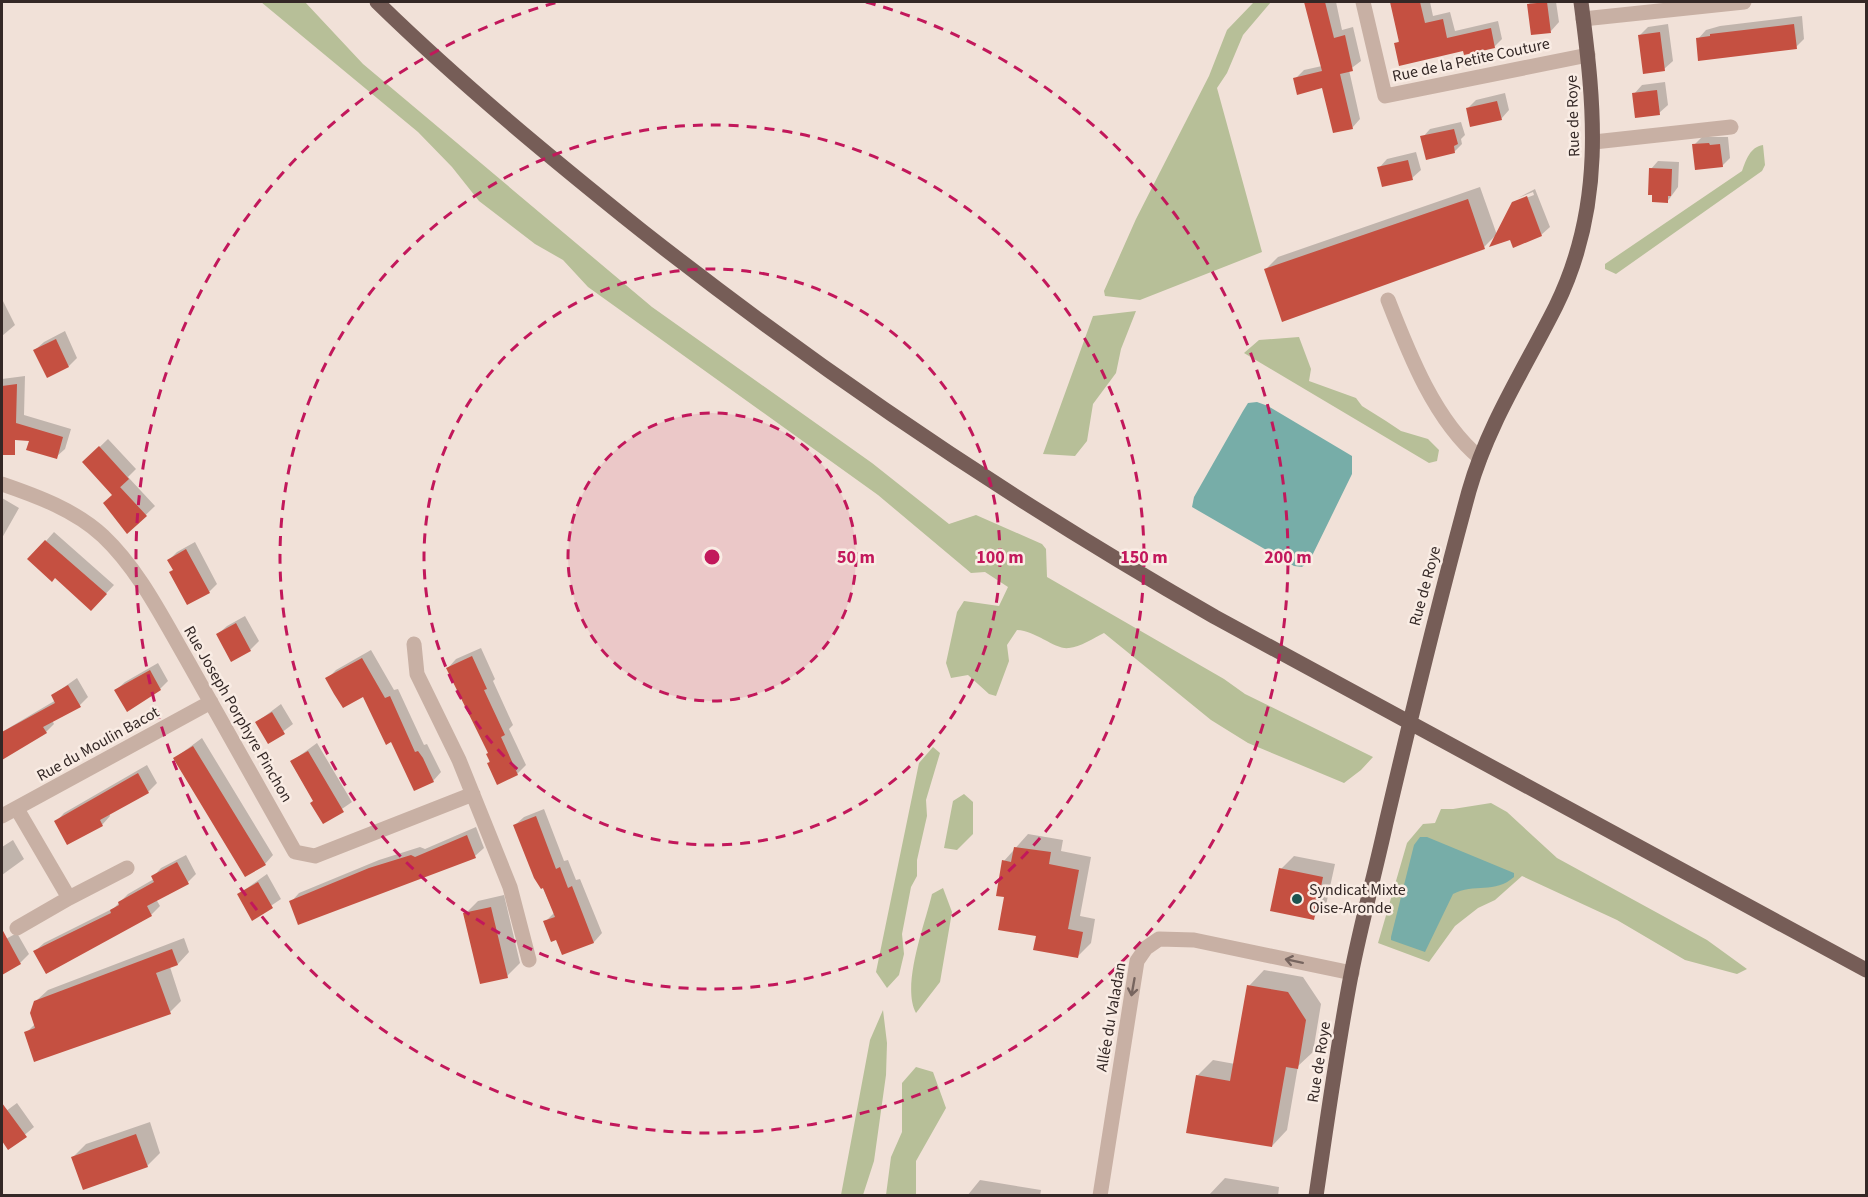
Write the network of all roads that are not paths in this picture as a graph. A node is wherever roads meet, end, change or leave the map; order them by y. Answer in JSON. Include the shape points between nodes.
{"nodes":[{"id":1,"x":377,"y":2,"type":"edge"},
{"id":2,"x":1363,"y":2,"type":"edge"},
{"id":3,"x":1581,"y":2,"type":"edge"},
{"id":4,"x":1744,"y":2,"type":"edge"},
{"id":5,"x":1583,"y":19,"type":"junction"},
{"id":6,"x":1588,"y":56,"type":"junction"},
{"id":7,"x":1731,"y":127,"type":"dead end"},
{"id":8,"x":1594,"y":142,"type":"junction"},
{"id":9,"x":1388,"y":300,"type":"dead end"},
{"id":10,"x":1480,"y":458,"type":"junction"},
{"id":11,"x":2,"y":484,"type":"edge"},
{"id":12,"x":414,"y":644,"type":"dead end"},
{"id":13,"x":211,"y":702,"type":"junction"},
{"id":14,"x":473,"y":794,"type":"junction"},
{"id":15,"x":17,"y":809,"type":"junction"},
{"id":16,"x":2,"y":816,"type":"edge"},
{"id":17,"x":127,"y":868,"type":"dead end"},
{"id":18,"x":69,"y":898,"type":"junction"},
{"id":19,"x":17,"y":928,"type":"dead end"},
{"id":20,"x":529,"y":960,"type":"dead end"},
{"id":21,"x":1866,"y":970,"type":"edge"},
{"id":22,"x":1352,"y":973,"type":"junction"},
{"id":23,"x":1100,"y":1196,"type":"edge"},
{"id":24,"x":1316,"y":1196,"type":"edge"}],
"edges":[{"from":1,"to":21,"type":"main road","via":[[540,150],[710,284],[831,374],[1005,492],[1215,617]]},
{"from":2,"to":6,"type":"street","name":"Rue de la Petite Couture","via":[[1385,96],[1532,72]]},
{"from":3,"to":5,"type":"main road","name":"Rue de Roye"},
{"from":4,"to":5,"type":"street"},
{"from":5,"to":6,"type":"main road","name":"Rue de Roye"},
{"from":6,"to":8,"type":"main road","name":"Rue de Roye"},
{"from":7,"to":8,"type":"street"},
{"from":8,"to":10,"type":"main road","name":"Rue de Roye","via":[[1585,223],[1570,273],[1504,400]]},
{"from":9,"to":10,"type":"street","via":[[1414,365],[1459,439]]},
{"from":10,"to":22,"type":"main road","name":"Rue de Roye","via":[[1424,659]]},
{"from":11,"to":13,"type":"street","name":"Rue Joseph Porphyre Pinchon","via":[[63,509],[100,534],[124,557]]},
{"from":12,"to":14,"type":"street","via":[[417,674]]},
{"from":13,"to":14,"type":"street","name":"Rue Joseph Porphyre Pinchon","via":[[295,852],[315,856]]},
{"from":13,"to":15,"type":"street","name":"Rue du Moulin Bacot"},
{"from":14,"to":20,"type":"street","via":[[510,887]]},
{"from":15,"to":16,"type":"street","name":"Rue du Moulin Bacot"},
{"from":15,"to":18,"type":"street"},
{"from":17,"to":18,"type":"street"},
{"from":18,"to":19,"type":"street"},
{"from":22,"to":23,"type":"street","name":"Allée du Valadan","one_way":true,"via":[[1194,940],[1159,939],[1146,948],[1137,962]]},
{"from":22,"to":24,"type":"main road","name":"Rue de Roye"}]}
